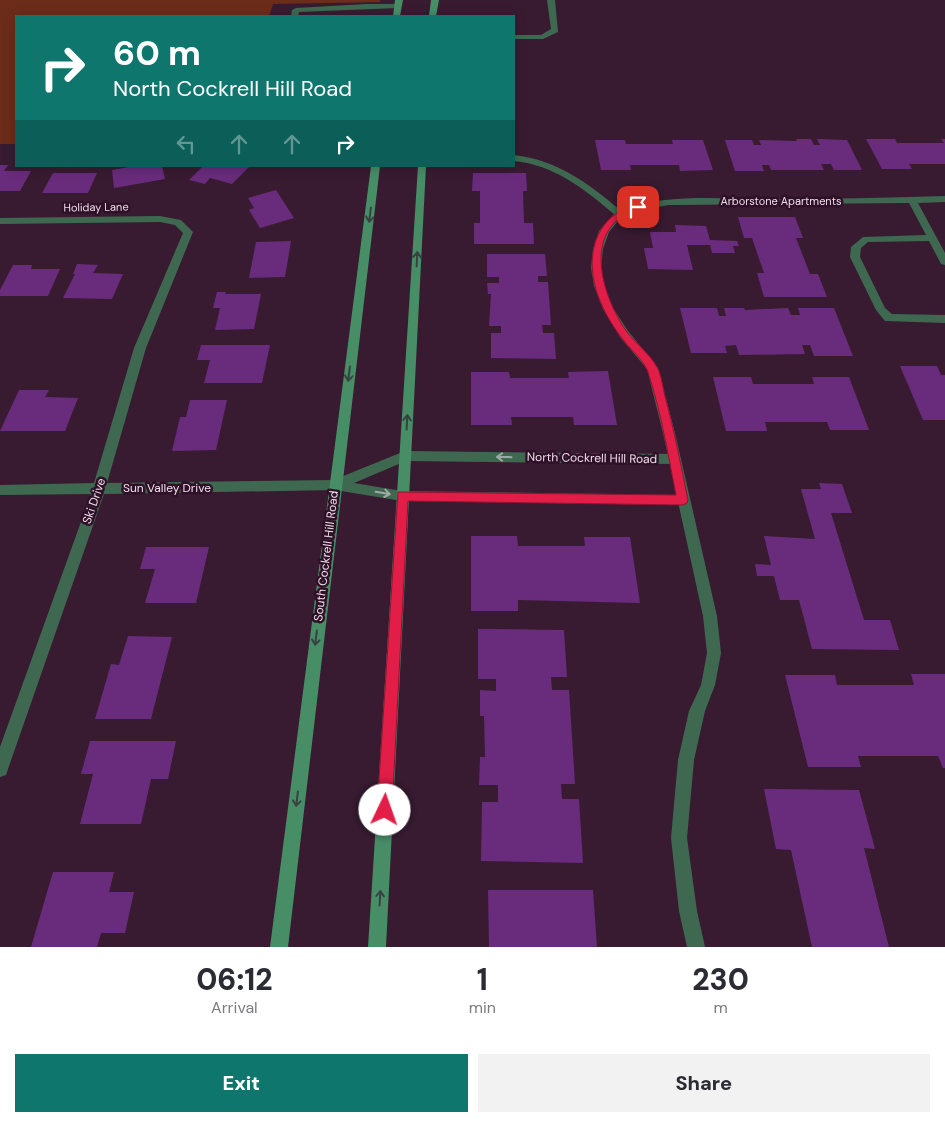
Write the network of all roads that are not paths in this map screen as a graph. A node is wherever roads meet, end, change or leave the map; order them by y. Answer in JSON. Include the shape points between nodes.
{"nodes":[{"id":1,"x":434,"y":0,"type":"edge"},
{"id":2,"x":551,"y":0,"type":"edge"},
{"id":3,"x":398,"y":3,"type":"edge"},
{"id":4,"x":342,"y":7,"type":"junction"},
{"id":5,"x":295,"y":15,"type":"edge"},
{"id":6,"x":341,"y":15,"type":"edge"},
{"id":7,"x":433,"y":15,"type":"edge"},
{"id":8,"x":515,"y":37,"type":"edge"},
{"id":9,"x":515,"y":158,"type":"edge"},
{"id":10,"x":376,"y":167,"type":"edge"},
{"id":11,"x":422,"y":167,"type":"edge"},
{"id":12,"x":945,"y":199,"type":"edge"},
{"id":13,"x":912,"y":200,"type":"junction"},
{"id":14,"x":619,"y":214,"type":"junction"},
{"id":15,"x":0,"y":221,"type":"edge"},
{"id":16,"x":188,"y":232,"type":"joint"},
{"id":17,"x":932,"y":238,"type":"junction"},
{"id":18,"x":945,"y":262,"type":"edge"},
{"id":19,"x":945,"y":319,"type":"edge"},
{"id":20,"x":405,"y":456,"type":"junction"},
{"id":21,"x":675,"y":459,"type":"junction"},
{"id":22,"x":335,"y":485,"type":"junction"},
{"id":23,"x":99,"y":489,"type":"junction"},
{"id":24,"x":0,"y":490,"type":"edge"},
{"id":25,"x":402,"y":496,"type":"junction"},
{"id":26,"x":683,"y":500,"type":"junction"},
{"id":27,"x":0,"y":770,"type":"edge"},
{"id":28,"x":279,"y":947,"type":"edge"},
{"id":29,"x":377,"y":947,"type":"edge"},
{"id":30,"x":696,"y":947,"type":"edge"}],
"edges":[{"from":1,"to":7,"type":"main road"},
{"from":2,"to":8,"type":"street","via":[[555,30],[542,37]]},
{"from":3,"to":4,"type":"street"},
{"from":4,"to":5,"type":"street","via":[[296,10]]},
{"from":4,"to":6,"type":"street"},
{"from":9,"to":14,"type":"street","via":[[547,164],[572,177]]},
{"from":10,"to":22,"type":"main road","name":"South Cockrell Hill Road","one_way":true},
{"from":20,"to":11,"type":"main road","one_way":true},
{"from":12,"to":13,"type":"street","name":"Arborstone Apartments"},
{"from":13,"to":14,"type":"street","name":"Arborstone Apartments","via":[[669,202]]},
{"from":13,"to":17,"type":"street"},
{"from":14,"to":21,"type":"street","via":[[604,231],[598,250],[599,286],[608,309],[624,334],[652,368]]},
{"from":15,"to":16,"type":"street","name":"Holiday Lane","via":[[160,219],[178,222]]},
{"from":16,"to":23,"type":"street","name":"Ski Drive","via":[[140,348]]},
{"from":17,"to":18,"type":"street"},
{"from":17,"to":19,"type":"street","via":[[866,239],[856,247],[855,257],[881,310],[889,318]]},
{"from":21,"to":20,"type":"street","name":"North Cockrell Hill Road","one_way":true},
{"from":20,"to":22,"type":"street","name":"North Cockrell Hill Road"},
{"from":20,"to":25,"type":"main road"},
{"from":21,"to":26,"type":"street","name":"North Cockrell Hill Road"},
{"from":22,"to":23,"type":"street","name":"Sun Valley Drive"},
{"from":22,"to":25,"type":"street","one_way":true},
{"from":22,"to":28,"type":"main road","name":"South Cockrell Hill Road","one_way":true},
{"from":23,"to":24,"type":"street","name":"Sun Valley Drive"},
{"from":23,"to":27,"type":"street","name":"Ski Drive"},
{"from":25,"to":26,"type":"street"},
{"from":29,"to":25,"type":"main road","one_way":true},
{"from":26,"to":30,"type":"street","via":[[710,616],[714,653],[686,760],[680,838],[688,911]]}]}
